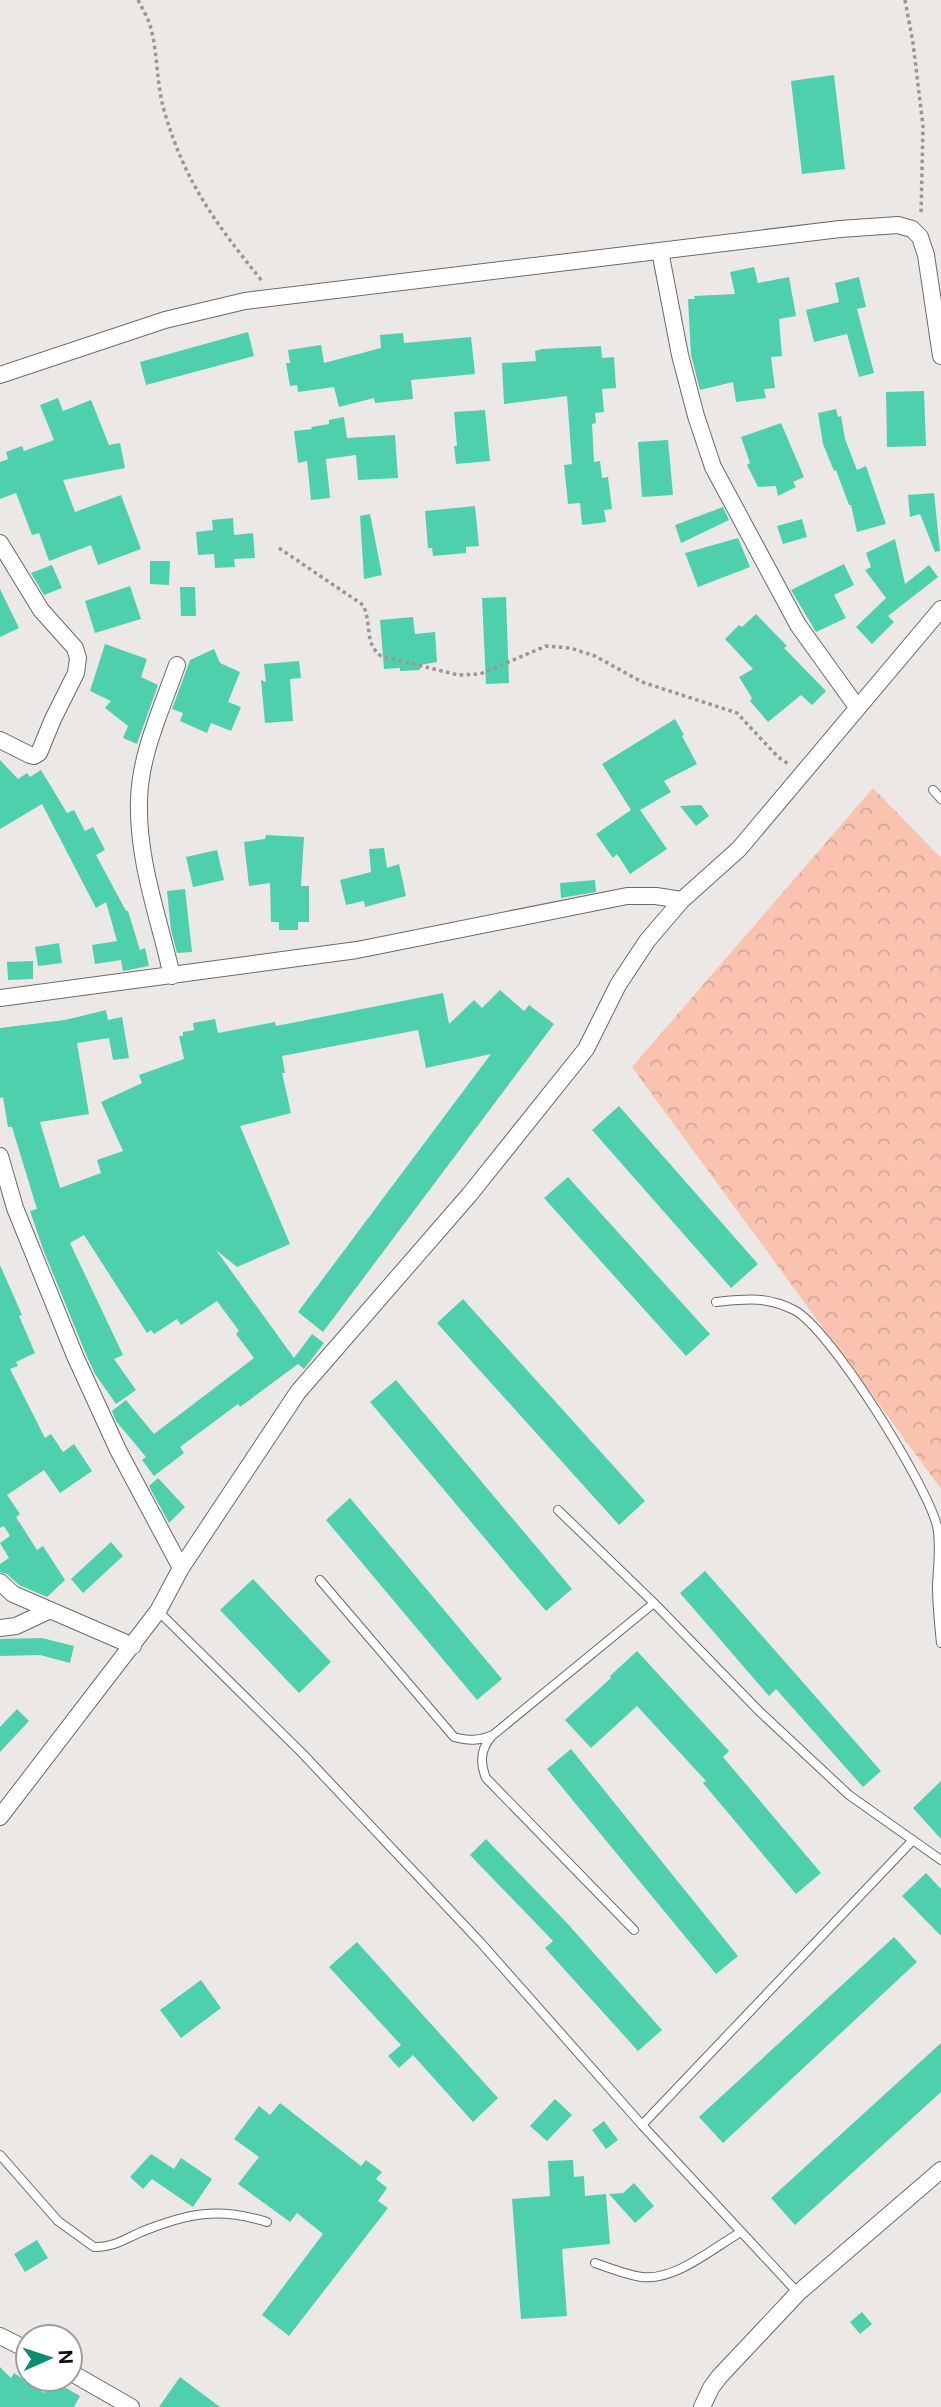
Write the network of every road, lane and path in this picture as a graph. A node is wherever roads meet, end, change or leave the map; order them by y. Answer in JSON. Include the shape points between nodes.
{"nodes":[{"id":1,"x":138,"y":0,"type":"edge"},
{"id":2,"x":905,"y":0,"type":"edge"},
{"id":3,"x":920,"y":237,"type":"junction"},
{"id":4,"x":660,"y":251,"type":"junction"},
{"id":5,"x":276,"y":297,"type":"junction"},
{"id":6,"x":941,"y":356,"type":"edge"},
{"id":7,"x":0,"y":375,"type":"edge"},
{"id":8,"x":0,"y":543,"type":"edge"},
{"id":9,"x":279,"y":548,"type":"dead end"},
{"id":10,"x":941,"y":609,"type":"edge"},
{"id":11,"x":177,"y":665,"type":"dead end"},
{"id":12,"x":857,"y":707,"type":"junction"},
{"id":13,"x":0,"y":740,"type":"edge"},
{"id":14,"x":805,"y":770,"type":"junction"},
{"id":15,"x":933,"y":790,"type":"dead end"},
{"id":16,"x":941,"y":799,"type":"edge"},
{"id":17,"x":682,"y":900,"type":"junction"},
{"id":18,"x":172,"y":975,"type":"junction"},
{"id":19,"x":0,"y":998,"type":"edge"},
{"id":20,"x":0,"y":1156,"type":"edge"},
{"id":21,"x":716,"y":1302,"type":"dead end"},
{"id":22,"x":558,"y":1510,"type":"dead end"},
{"id":23,"x":181,"y":1568,"type":"junction"},
{"id":24,"x":320,"y":1580,"type":"dead end"},
{"id":25,"x":0,"y":1582,"type":"edge"},
{"id":26,"x":654,"y":1603,"type":"junction"},
{"id":27,"x":48,"y":1611,"type":"junction"},
{"id":28,"x":158,"y":1611,"type":"junction"},
{"id":29,"x":0,"y":1628,"type":"edge"},
{"id":30,"x":941,"y":1643,"type":"edge"},
{"id":31,"x":133,"y":1646,"type":"junction"},
{"id":32,"x":493,"y":1735,"type":"junction"},
{"id":33,"x":0,"y":1817,"type":"edge"},
{"id":34,"x":913,"y":1840,"type":"junction"},
{"id":35,"x":941,"y":1860,"type":"edge"},
{"id":36,"x":634,"y":1930,"type":"dead end"},
{"id":37,"x":642,"y":2125,"type":"junction"},
{"id":38,"x":0,"y":2155,"type":"edge"},
{"id":39,"x":941,"y":2170,"type":"edge"},
{"id":40,"x":267,"y":2222,"type":"dead end"},
{"id":41,"x":741,"y":2232,"type":"junction"},
{"id":42,"x":595,"y":2263,"type":"dead end"},
{"id":43,"x":798,"y":2293,"type":"junction"},
{"id":44,"x":84,"y":2380,"type":"edge"},
{"id":45,"x":107,"y":2393,"type":"junction"},
{"id":46,"x":96,"y":2407,"type":"edge"},
{"id":47,"x":131,"y":2407,"type":"edge"},
{"id":48,"x":702,"y":2407,"type":"edge"}],
"edges":[{"from":1,"to":5,"type":"path","via":[[149,24],[163,107],[192,185]]},
{"from":2,"to":3,"type":"path","via":[[923,126]]},
{"from":3,"to":4,"type":"street","via":[[898,225]]},
{"from":3,"to":6,"type":"street"},
{"from":4,"to":5,"type":"street"},
{"from":4,"to":12,"type":"street","via":[[680,355],[713,467],[798,625]]},
{"from":5,"to":7,"type":"street","via":[[165,320]]},
{"from":8,"to":13,"type":"street","via":[[34,600],[78,657],[76,673],[39,754],[30,755]]},
{"from":9,"to":14,"type":"path","via":[[363,605],[370,644],[382,656],[458,675],[480,674],[547,646],[570,648],[642,682],[737,713],[778,757]]},
{"from":10,"to":12,"type":"street"},
{"from":11,"to":18,"type":"street","via":[[145,762],[139,799],[146,868]]},
{"from":12,"to":14,"type":"street"},
{"from":14,"to":17,"type":"street","via":[[739,849]]},
{"from":15,"to":16,"type":"lane"},
{"from":17,"to":18,"type":"street","via":[[627,896],[357,950]]},
{"from":17,"to":23,"type":"street","via":[[618,985],[586,1049],[470,1194],[298,1392]]},
{"from":18,"to":19,"type":"street"},
{"from":20,"to":23,"type":"street","via":[[19,1219],[85,1379]]},
{"from":21,"to":30,"type":"lane","via":[[765,1299],[796,1311],[817,1331],[871,1404],[923,1490],[938,1530]]},
{"from":22,"to":26,"type":"lane"},
{"from":23,"to":28,"type":"street"},
{"from":24,"to":32,"type":"lane","via":[[453,1737],[467,1741]]},
{"from":25,"to":27,"type":"street","via":[[13,1594]]},
{"from":26,"to":32,"type":"lane"},
{"from":26,"to":34,"type":"lane","via":[[849,1795]]},
{"from":27,"to":29,"type":"street"},
{"from":27,"to":31,"type":"street"},
{"from":28,"to":31,"type":"street"},
{"from":28,"to":37,"type":"lane","via":[[311,1763],[481,1943]]},
{"from":31,"to":33,"type":"street"},
{"from":32,"to":36,"type":"lane","via":[[483,1750],[486,1778]]},
{"from":34,"to":35,"type":"lane"},
{"from":34,"to":37,"type":"lane"},
{"from":37,"to":41,"type":"lane"},
{"from":38,"to":40,"type":"lane","via":[[58,2221],[94,2246],[114,2245],[210,2212]]},
{"from":39,"to":43,"type":"street"},
{"from":41,"to":42,"type":"lane","via":[[672,2274],[640,2277]]},
{"from":41,"to":43,"type":"lane"},
{"from":43,"to":48,"type":"street","via":[[719,2377]]},
{"from":44,"to":45,"type":"street"},
{"from":45,"to":46,"type":"street"},
{"from":45,"to":47,"type":"street"}]}
